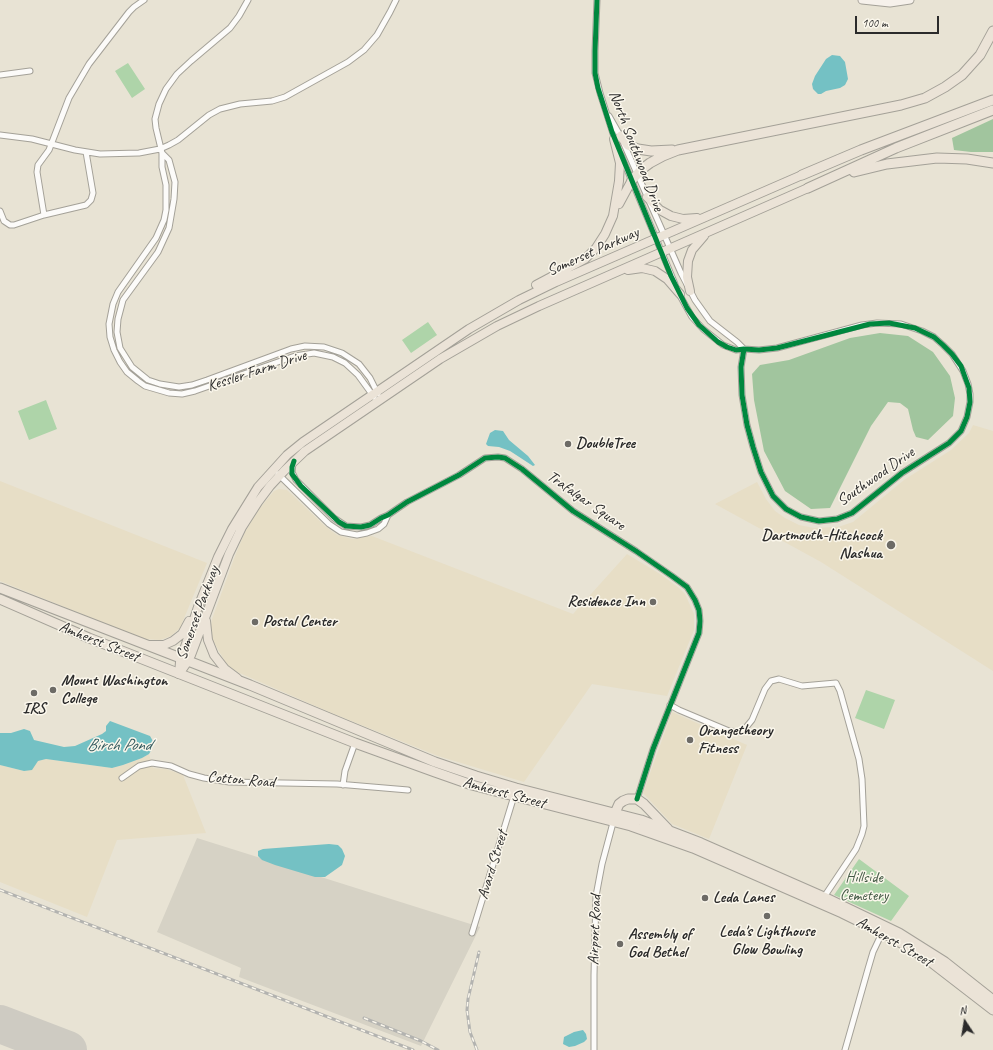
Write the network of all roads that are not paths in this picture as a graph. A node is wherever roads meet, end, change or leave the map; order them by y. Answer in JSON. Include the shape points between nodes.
{"nodes":[{"id":1,"x":144,"y":0,"type":"edge"},
{"id":2,"x":248,"y":0,"type":"edge"},
{"id":3,"x":396,"y":0,"type":"edge"},
{"id":4,"x":596,"y":0,"type":"edge"},
{"id":5,"x":862,"y":0,"type":"edge"},
{"id":6,"x":910,"y":0,"type":"edge"},
{"id":7,"x":993,"y":31,"type":"edge"},
{"id":8,"x":30,"y":71,"type":"dead end"},
{"id":9,"x":0,"y":75,"type":"edge"},
{"id":10,"x":993,"y":100,"type":"edge"},
{"id":11,"x":993,"y":110,"type":"edge"},
{"id":12,"x":0,"y":135,"type":"edge"},
{"id":13,"x":617,"y":138,"type":"junction"},
{"id":14,"x":52,"y":144,"type":"junction"},
{"id":15,"x":699,"y":146,"type":"junction"},
{"id":16,"x":161,"y":151,"type":"junction"},
{"id":17,"x":86,"y":152,"type":"junction"},
{"id":18,"x":993,"y":163,"type":"edge"},
{"id":19,"x":802,"y":175,"type":"joint"},
{"id":20,"x":635,"y":177,"type":"junction"},
{"id":21,"x":808,"y":188,"type":"junction"},
{"id":22,"x":647,"y":197,"type":"junction"},
{"id":23,"x":0,"y":211,"type":"edge"},
{"id":24,"x":713,"y":214,"type":"junction"},
{"id":25,"x":44,"y":215,"type":"junction"},
{"id":26,"x":613,"y":216,"type":"junction"},
{"id":27,"x":712,"y":230,"type":"junction"},
{"id":28,"x":664,"y":235,"type":"junction"},
{"id":29,"x":656,"y":239,"type":"junction"},
{"id":30,"x":670,"y":249,"type":"junction"},
{"id":31,"x":661,"y":252,"type":"junction"},
{"id":32,"x":610,"y":275,"type":"junction"},
{"id":33,"x":690,"y":291,"type":"junction"},
{"id":34,"x":680,"y":294,"type":"junction"},
{"id":35,"x":505,"y":307,"type":"junction"},
{"id":36,"x":744,"y":349,"type":"junction"},
{"id":37,"x":375,"y":395,"type":"junction"},
{"id":38,"x":294,"y":461,"type":"junction"},
{"id":39,"x":276,"y":473,"type":"junction"},
{"id":40,"x":388,"y":515,"type":"junction"},
{"id":41,"x":0,"y":588,"type":"edge"},
{"id":42,"x":0,"y":599,"type":"edge"},
{"id":43,"x":198,"y":607,"type":"junction"},
{"id":44,"x":208,"y":610,"type":"junction"},
{"id":45,"x":148,"y":645,"type":"junction"},
{"id":46,"x":184,"y":660,"type":"junction"},
{"id":47,"x":179,"y":674,"type":"junction"},
{"id":48,"x":250,"y":685,"type":"junction"},
{"id":49,"x":670,"y":705,"type":"junction"},
{"id":50,"x":355,"y":743,"type":"junction"},
{"id":51,"x":122,"y":778,"type":"dead end"},
{"id":52,"x":343,"y":785,"type":"junction"},
{"id":53,"x":408,"y":790,"type":"dead end"},
{"id":54,"x":514,"y":796,"type":"junction"},
{"id":55,"x":637,"y":799,"type":"junction"},
{"id":56,"x":614,"y":817,"type":"junction"},
{"id":57,"x":670,"y":831,"type":"junction"},
{"id":58,"x":824,"y":897,"type":"junction"},
{"id":59,"x":472,"y":933,"type":"dead end"},
{"id":60,"x":882,"y":933,"type":"junction"},
{"id":61,"x":993,"y":1000,"type":"edge"},
{"id":62,"x":993,"y":1010,"type":"edge"},
{"id":63,"x":594,"y":1050,"type":"edge"},
{"id":64,"x":845,"y":1050,"type":"edge"}],
"edges":[{"from":1,"to":14,"type":"street","via":[[129,12],[86,70],[69,98]]},
{"from":2,"to":16,"type":"street","name":"Kessler Farm Drive","via":[[235,23],[182,69],[166,89],[155,119]]},
{"from":3,"to":16,"type":"street","via":[[377,35],[364,50],[348,62],[285,97],[220,109]]},
{"from":4,"to":13,"type":"street","name":"North Southwood Drive","via":[[595,73]]},
{"from":5,"to":6,"type":"street"},
{"from":7,"to":15,"type":"highway","via":[[983,51],[969,68],[948,86],[925,98]]},
{"from":8,"to":9,"type":"street"},
{"from":10,"to":19,"type":"highway"},
{"from":11,"to":21,"type":"highway","via":[[896,148]]},
{"from":12,"to":14,"type":"street"},
{"from":13,"to":15,"type":"highway","via":[[630,146],[644,150]]},
{"from":13,"to":20,"type":"street","name":"North Southwood Drive"},
{"from":13,"to":20,"type":"street","name":"North Southwood Drive"},
{"from":13,"to":26,"type":"main road","via":[[620,170]]},
{"from":14,"to":17,"type":"street"},
{"from":14,"to":25,"type":"street","via":[[37,169]]},
{"from":15,"to":20,"type":"highway","via":[[663,156],[650,163]]},
{"from":16,"to":17,"type":"street","via":[[111,154]]},
{"from":16,"to":37,"type":"street","name":"Kessler Farm Drive","via":[[166,189],[164,220],[156,238],[118,292],[109,324],[116,356],[128,372],[145,386],[182,394],[195,392],[295,356],[314,353],[330,356],[345,363]]},
{"from":16,"to":37,"type":"street","name":"Kessler Farm Drive","via":[[169,160],[175,182],[169,228],[158,252],[123,300],[118,318],[120,348],[132,367],[148,380],[179,387],[192,385],[290,349],[305,346],[324,347],[342,352],[359,364],[368,374]]},
{"from":17,"to":25,"type":"street","via":[[93,193],[91,200],[86,205]]},
{"from":18,"to":21,"type":"highway","via":[[957,158],[897,162],[852,172]]},
{"from":19,"to":24,"type":"main road","name":"Somerset Parkway"},
{"from":20,"to":22,"type":"street","name":"North Southwood Drive"},
{"from":20,"to":26,"type":"main road"},
{"from":20,"to":29,"type":"street","name":"North Southwood Drive"},
{"from":21,"to":27,"type":"main road","name":"Somerset Parkway"},
{"from":22,"to":24,"type":"main road","via":[[663,212],[677,218]]},
{"from":22,"to":28,"type":"street","name":"North Southwood Drive"},
{"from":23,"to":25,"type":"street","via":[[4,221],[10,225]]},
{"from":24,"to":28,"type":"main road","name":"Somerset Parkway"},
{"from":26,"to":35,"type":"main road","via":[[602,239],[585,259],[527,291]]},
{"from":27,"to":30,"type":"main road","name":"Somerset Parkway"},
{"from":27,"to":33,"type":"main road","via":[[697,243],[689,257],[687,277]]},
{"from":28,"to":29,"type":"main road","name":"Somerset Parkway"},
{"from":28,"to":30,"type":"street","name":"North Southwood Drive"},
{"from":29,"to":31,"type":"street","name":"Southwood Drive"},
{"from":29,"to":35,"type":"main road","name":"Somerset Parkway"},
{"from":30,"to":31,"type":"main road","name":"Somerset Parkway"},
{"from":30,"to":33,"type":"street"},
{"from":31,"to":32,"type":"main road","name":"Somerset Parkway"},
{"from":31,"to":34,"type":"street","name":"Southwood Drive"},
{"from":32,"to":34,"type":"main road","via":[[635,269],[652,270],[667,279]]},
{"from":32,"to":37,"type":"main road","name":"Somerset Parkway","via":[[526,312]]},
{"from":33,"to":36,"type":"street","via":[[710,321]]},
{"from":34,"to":36,"type":"street","name":"Southwood Drive","via":[[692,316],[706,332],[727,347]]},
{"from":35,"to":37,"type":"main road","name":"Somerset Parkway"},
{"from":36,"to":36,"type":"street","name":"Southwood Drive","via":[[777,348],[870,324],[889,323],[915,328],[943,344],[961,366],[969,388],[967,417],[961,431],[949,443],[896,478],[852,513],[837,519],[819,521],[801,517],[786,509],[774,496],[761,472],[747,425],[742,394],[741,367]]},
{"from":37,"to":38,"type":"main road","name":"Somerset Parkway"},
{"from":37,"to":39,"type":"main road","name":"Somerset Parkway","via":[[306,439],[287,455]]},
{"from":38,"to":39,"type":"main road","name":"Somerset Parkway"},
{"from":38,"to":40,"type":"street","name":"Trafalgar Square","via":[[292,469],[296,480],[342,524],[361,528]]},
{"from":39,"to":40,"type":"street","name":"Trafalgar Square","via":[[329,524],[341,532],[357,535],[367,533],[384,524]]},
{"from":39,"to":43,"type":"main road","name":"Somerset Parkway","via":[[252,496],[232,528]]},
{"from":39,"to":44,"type":"main road","name":"Somerset Parkway","via":[[229,554]]},
{"from":40,"to":49,"type":"street","name":"Trafalgar Square","via":[[485,458],[505,458],[516,465],[573,511],[672,576],[690,591],[699,610],[700,627]]},
{"from":41,"to":45,"type":"highway","name":"Amherst Street"},
{"from":42,"to":47,"type":"highway","name":"Amherst Street"},
{"from":43,"to":45,"type":"main road","via":[[179,636],[166,644]]},
{"from":43,"to":46,"type":"main road","name":"Somerset Parkway"},
{"from":44,"to":46,"type":"main road","name":"Somerset Parkway"},
{"from":44,"to":48,"type":"main road","via":[[206,633],[212,651],[225,669]]},
{"from":45,"to":46,"type":"highway","name":"Amherst Street"},
{"from":46,"to":47,"type":"main road","name":"Somerset Parkway","via":[[179,666]]},
{"from":46,"to":48,"type":"highway","name":"Amherst Street"},
{"from":47,"to":50,"type":"highway","name":"Amherst Street"},
{"from":48,"to":56,"type":"highway","name":"Amherst Street","via":[[435,762]]},
{"from":49,"to":55,"type":"street","name":"Trafalgar Square"},
{"from":49,"to":58,"type":"street","via":[[729,731],[739,732],[752,720],[770,681],[779,679],[802,686],[836,683],[859,759],[864,826],[856,850]]},
{"from":50,"to":52,"type":"street"},
{"from":50,"to":54,"type":"highway","name":"Amherst Street","via":[[456,780]]},
{"from":51,"to":52,"type":"street","name":"Cotton Road","via":[[140,766],[152,763],[171,766],[196,776],[238,783]]},
{"from":52,"to":53,"type":"street","name":"Cotton Road"},
{"from":54,"to":56,"type":"highway","name":"Amherst Street"},
{"from":54,"to":59,"type":"street","name":"Avard Street"},
{"from":55,"to":56,"type":"highway","via":[[631,798],[619,804]]},
{"from":55,"to":57,"type":"highway"},
{"from":56,"to":57,"type":"highway","name":"Amherst Street"},
{"from":56,"to":60,"type":"highway","name":"Amherst Street","via":[[693,848]]},
{"from":56,"to":63,"type":"street","name":"Airport Road","via":[[596,896]]},
{"from":57,"to":58,"type":"highway","name":"Amherst Street"},
{"from":58,"to":61,"type":"highway","name":"Amherst Street","via":[[915,942]]},
{"from":60,"to":62,"type":"highway","name":"Amherst Street","via":[[910,947]]},
{"from":60,"to":64,"type":"street","via":[[868,969]]}]}
